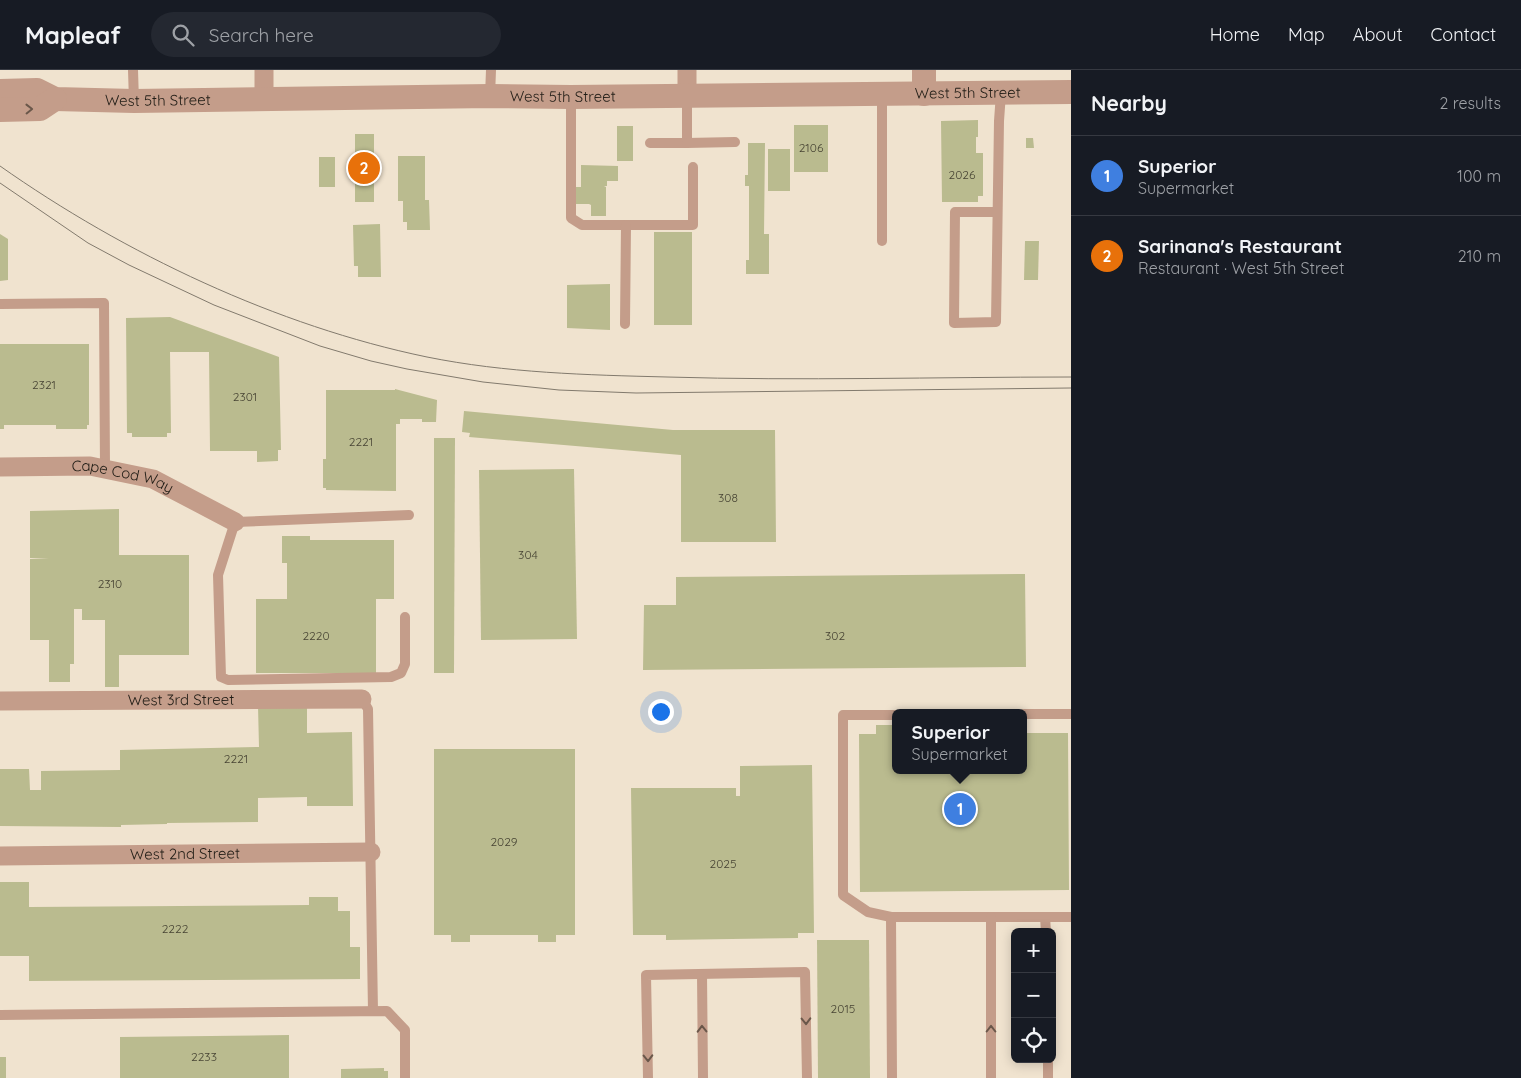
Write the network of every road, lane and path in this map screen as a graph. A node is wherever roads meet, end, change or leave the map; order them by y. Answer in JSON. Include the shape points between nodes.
{"nodes":[{"id":1,"x":133,"y":70,"type":"edge"},
{"id":2,"x":264,"y":70,"type":"edge"},
{"id":3,"x":491,"y":70,"type":"edge"},
{"id":4,"x":687,"y":70,"type":"edge"},
{"id":5,"x":924,"y":70,"type":"edge"},
{"id":6,"x":0,"y":91,"type":"edge"},
{"id":7,"x":1071,"y":92,"type":"edge"},
{"id":8,"x":1001,"y":93,"type":"junction"},
{"id":9,"x":882,"y":94,"type":"junction"},
{"id":10,"x":924,"y":94,"type":"junction"},
{"id":11,"x":490,"y":96,"type":"junction"},
{"id":12,"x":687,"y":96,"type":"junction"},
{"id":13,"x":571,"y":97,"type":"junction"},
{"id":14,"x":55,"y":100,"type":"junction"},
{"id":15,"x":264,"y":100,"type":"junction"},
{"id":16,"x":134,"y":102,"type":"junction"},
{"id":17,"x":0,"y":110,"type":"edge"},
{"id":18,"x":650,"y":142,"type":"dead end"},
{"id":19,"x":688,"y":142,"type":"junction"},
{"id":20,"x":735,"y":142,"type":"dead end"},
{"id":21,"x":693,"y":167,"type":"dead end"},
{"id":22,"x":997,"y":212,"type":"junction"},
{"id":23,"x":626,"y":225,"type":"junction"},
{"id":24,"x":882,"y":241,"type":"dead end"},
{"id":25,"x":0,"y":304,"type":"edge"},
{"id":26,"x":625,"y":324,"type":"dead end"},
{"id":27,"x":0,"y":467,"type":"edge"},
{"id":28,"x":105,"y":470,"type":"junction"},
{"id":29,"x":409,"y":515,"type":"dead end"},
{"id":30,"x":235,"y":522,"type":"junction"},
{"id":31,"x":405,"y":617,"type":"dead end"},
{"id":32,"x":362,"y":699,"type":"joint"},
{"id":33,"x":0,"y":701,"type":"edge"},
{"id":34,"x":1027,"y":714,"type":"edge"},
{"id":35,"x":1071,"y":714,"type":"edge"},
{"id":36,"x":892,"y":715,"type":"edge"},
{"id":37,"x":371,"y":852,"type":"junction"},
{"id":38,"x":0,"y":856,"type":"edge"},
{"id":39,"x":891,"y":917,"type":"junction"},
{"id":40,"x":991,"y":917,"type":"junction"},
{"id":41,"x":1046,"y":917,"type":"junction"},
{"id":42,"x":1071,"y":917,"type":"edge"},
{"id":43,"x":1046,"y":928,"type":"edge"},
{"id":44,"x":702,"y":974,"type":"junction"},
{"id":45,"x":373,"y":1011,"type":"junction"},
{"id":46,"x":0,"y":1015,"type":"edge"},
{"id":47,"x":1048,"y":1063,"type":"edge"},
{"id":48,"x":405,"y":1078,"type":"edge"},
{"id":49,"x":648,"y":1078,"type":"edge"},
{"id":50,"x":703,"y":1078,"type":"edge"},
{"id":51,"x":807,"y":1078,"type":"edge"},
{"id":52,"x":892,"y":1078,"type":"edge"},
{"id":53,"x":991,"y":1078,"type":"edge"},
{"id":54,"x":1048,"y":1078,"type":"edge"}],
"edges":[{"from":1,"to":16,"type":"lane"},
{"from":2,"to":15,"type":"street"},
{"from":3,"to":11,"type":"lane"},
{"from":4,"to":12,"type":"street"},
{"from":5,"to":10,"type":"street"},
{"from":6,"to":14,"type":"street","name":"West 5th Street","via":[[37,90]]},
{"from":7,"to":8,"type":"street","name":"West 5th Street"},
{"from":8,"to":10,"type":"street","name":"West 5th Street"},
{"from":8,"to":22,"type":"lane"},
{"from":9,"to":10,"type":"street","name":"West 5th Street"},
{"from":9,"to":12,"type":"street","name":"West 5th Street"},
{"from":9,"to":24,"type":"lane"},
{"from":11,"to":13,"type":"street","name":"West 5th Street"},
{"from":11,"to":15,"type":"street","name":"West 5th Street"},
{"from":12,"to":13,"type":"street","name":"West 5th Street"},
{"from":12,"to":19,"type":"lane"},
{"from":13,"to":23,"type":"lane","via":[[571,218],[582,225]]},
{"from":14,"to":16,"type":"street","name":"West 5th Street"},
{"from":17,"to":14,"type":"street","name":"West 5th Street","one_way":true,"via":[[40,109]]},
{"from":15,"to":16,"type":"street","name":"West 5th Street"},
{"from":18,"to":19,"type":"lane"},
{"from":19,"to":20,"type":"lane"},
{"from":21,"to":23,"type":"lane","via":[[693,225]]},
{"from":22,"to":22,"type":"lane","via":[[996,322],[954,323],[955,212]]},
{"from":23,"to":26,"type":"lane"},
{"from":25,"to":28,"type":"lane","via":[[104,302]]},
{"from":27,"to":28,"type":"street","name":"Cape Cod Way","via":[[90,466]]},
{"from":28,"to":30,"type":"street","name":"Cape Cod Way","via":[[153,479]]},
{"from":29,"to":30,"type":"lane"},
{"from":30,"to":31,"type":"lane","via":[[218,575],[221,677],[228,680],[391,677],[401,673],[405,664]]},
{"from":32,"to":33,"type":"street","name":"West 3rd Street"},
{"from":32,"to":37,"type":"lane","via":[[368,709]]},
{"from":34,"to":35,"type":"lane"},
{"from":36,"to":39,"type":"lane","via":[[843,715],[843,895],[868,912]]},
{"from":37,"to":38,"type":"street","name":"West 2nd Street"},
{"from":37,"to":45,"type":"lane"},
{"from":39,"to":40,"type":"lane"},
{"from":39,"to":52,"type":"lane"},
{"from":40,"to":41,"type":"lane"},
{"from":53,"to":40,"type":"lane","one_way":true},
{"from":41,"to":42,"type":"lane"},
{"from":41,"to":43,"type":"lane"},
{"from":44,"to":49,"type":"lane","one_way":true,"via":[[646,975]]},
{"from":50,"to":44,"type":"lane","one_way":true},
{"from":44,"to":51,"type":"lane","one_way":true,"via":[[805,972]]},
{"from":45,"to":46,"type":"lane"},
{"from":45,"to":48,"type":"lane","via":[[387,1011],[405,1030]]},
{"from":47,"to":54,"type":"lane"}]}
